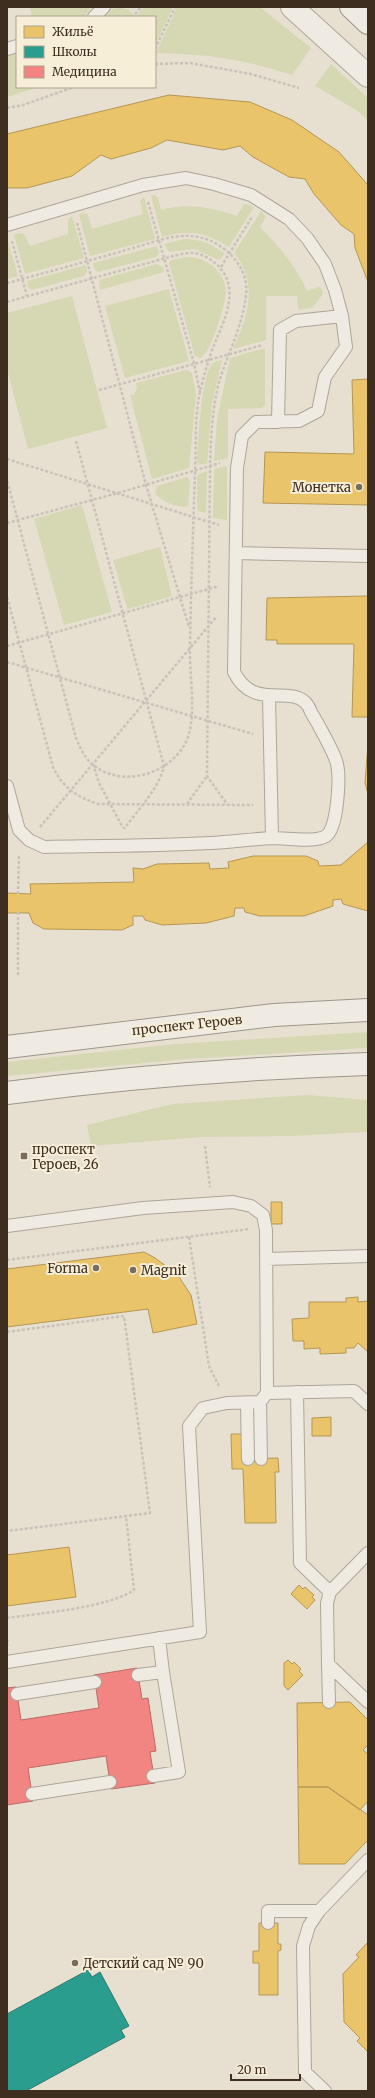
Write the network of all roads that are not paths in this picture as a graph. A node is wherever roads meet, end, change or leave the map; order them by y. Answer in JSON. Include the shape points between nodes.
{"nodes":[{"id":1,"x":104,"y":7,"type":"edge"},
{"id":2,"x":292,"y":7,"type":"edge"},
{"id":3,"x":351,"y":7,"type":"edge"},
{"id":4,"x":95,"y":16,"type":"edge"},
{"id":5,"x":368,"y":23,"type":"edge"},
{"id":6,"x":368,"y":76,"type":"edge"},
{"id":7,"x":7,"y":225,"type":"edge"},
{"id":8,"x":342,"y":316,"type":"junction"},
{"id":9,"x":278,"y":422,"type":"junction"},
{"id":10,"x":237,"y":553,"type":"junction"},
{"id":11,"x":368,"y":556,"type":"edge"},
{"id":12,"x":269,"y":696,"type":"junction"},
{"id":13,"x":7,"y":786,"type":"edge"},
{"id":14,"x":272,"y":838,"type":"junction"},
{"id":15,"x":368,"y":1010,"type":"edge"},
{"id":16,"x":7,"y":1047,"type":"edge"},
{"id":17,"x":368,"y":1064,"type":"edge"},
{"id":18,"x":7,"y":1093,"type":"edge"},
{"id":19,"x":7,"y":1226,"type":"edge"},
{"id":20,"x":368,"y":1256,"type":"edge"},
{"id":21,"x":266,"y":1259,"type":"junction"},
{"id":22,"x":297,"y":1392,"type":"junction"},
{"id":23,"x":263,"y":1397,"type":"junction"},
{"id":24,"x":247,"y":1402,"type":"junction"},
{"id":25,"x":368,"y":1404,"type":"edge"},
{"id":26,"x":248,"y":1459,"type":"dead end"},
{"id":27,"x":261,"y":1459,"type":"dead end"},
{"id":28,"x":368,"y":1553,"type":"edge"},
{"id":29,"x":330,"y":1592,"type":"junction"},
{"id":30,"x":159,"y":1638,"type":"junction"},
{"id":31,"x":7,"y":1662,"type":"edge"},
{"id":32,"x":328,"y":1664,"type":"junction"},
{"id":33,"x":163,"y":1672,"type":"junction"},
{"id":34,"x":138,"y":1675,"type":"dead end"},
{"id":35,"x":95,"y":1682,"type":"dead end"},
{"id":36,"x":17,"y":1694,"type":"dead end"},
{"id":37,"x":329,"y":1702,"type":"dead end"},
{"id":38,"x":368,"y":1702,"type":"edge"},
{"id":39,"x":154,"y":1776,"type":"dead end"},
{"id":40,"x":110,"y":1782,"type":"dead end"},
{"id":41,"x":32,"y":1794,"type":"dead end"},
{"id":42,"x":368,"y":1860,"type":"edge"},
{"id":43,"x":319,"y":1911,"type":"junction"},
{"id":44,"x":268,"y":1923,"type":"dead end"},
{"id":45,"x":325,"y":2091,"type":"edge"}],
"edges":[{"from":1,"to":4,"type":"lane"},
{"from":2,"to":6,"type":"street"},
{"from":3,"to":5,"type":"street"},
{"from":7,"to":8,"type":"lane","via":[[143,185],[186,178],[251,195],[289,219],[307,238],[325,264],[336,290]]},
{"from":8,"to":9,"type":"lane","via":[[346,347],[325,377],[318,411],[299,421]]},
{"from":8,"to":9,"type":"lane","via":[[296,321],[280,330]]},
{"from":9,"to":10,"type":"lane","via":[[256,422],[242,436],[238,458]]},
{"from":10,"to":11,"type":"lane"},
{"from":10,"to":12,"type":"lane","via":[[234,672],[239,682],[249,690]]},
{"from":12,"to":14,"type":"lane"},
{"from":12,"to":14,"type":"lane","via":[[294,697],[304,702],[337,763],[336,818],[333,829],[317,840]]},
{"from":13,"to":14,"type":"lane","via":[[20,830],[29,840],[44,847],[209,843]]},
{"from":15,"to":16,"type":"street","name":"проспект Героев","via":[[274,1016]]},
{"from":17,"to":18,"type":"street","via":[[157,1076]]},
{"from":19,"to":21,"type":"lane","via":[[144,1208],[232,1202],[251,1206],[263,1216],[266,1230]]},
{"from":20,"to":21,"type":"lane"},
{"from":21,"to":23,"type":"lane"},
{"from":22,"to":23,"type":"lane"},
{"from":22,"to":25,"type":"lane","via":[[354,1391]]},
{"from":22,"to":29,"type":"lane","via":[[300,1564]]},
{"from":23,"to":24,"type":"lane"},
{"from":23,"to":27,"type":"lane"},
{"from":24,"to":26,"type":"lane"},
{"from":24,"to":30,"type":"lane","via":[[203,1408],[189,1426],[200,1632]]},
{"from":28,"to":29,"type":"lane"},
{"from":29,"to":32,"type":"lane","via":[[327,1603]]},
{"from":30,"to":31,"type":"lane"},
{"from":30,"to":33,"type":"lane"},
{"from":32,"to":37,"type":"lane"},
{"from":32,"to":38,"type":"lane"},
{"from":33,"to":34,"type":"lane"},
{"from":33,"to":39,"type":"lane","via":[[179,1772]]},
{"from":35,"to":36,"type":"lane"},
{"from":40,"to":41,"type":"lane"},
{"from":42,"to":43,"type":"lane"},
{"from":43,"to":44,"type":"lane","via":[[268,1911]]},
{"from":43,"to":45,"type":"lane","via":[[309,1926],[303,1946],[305,2072]]}]}
